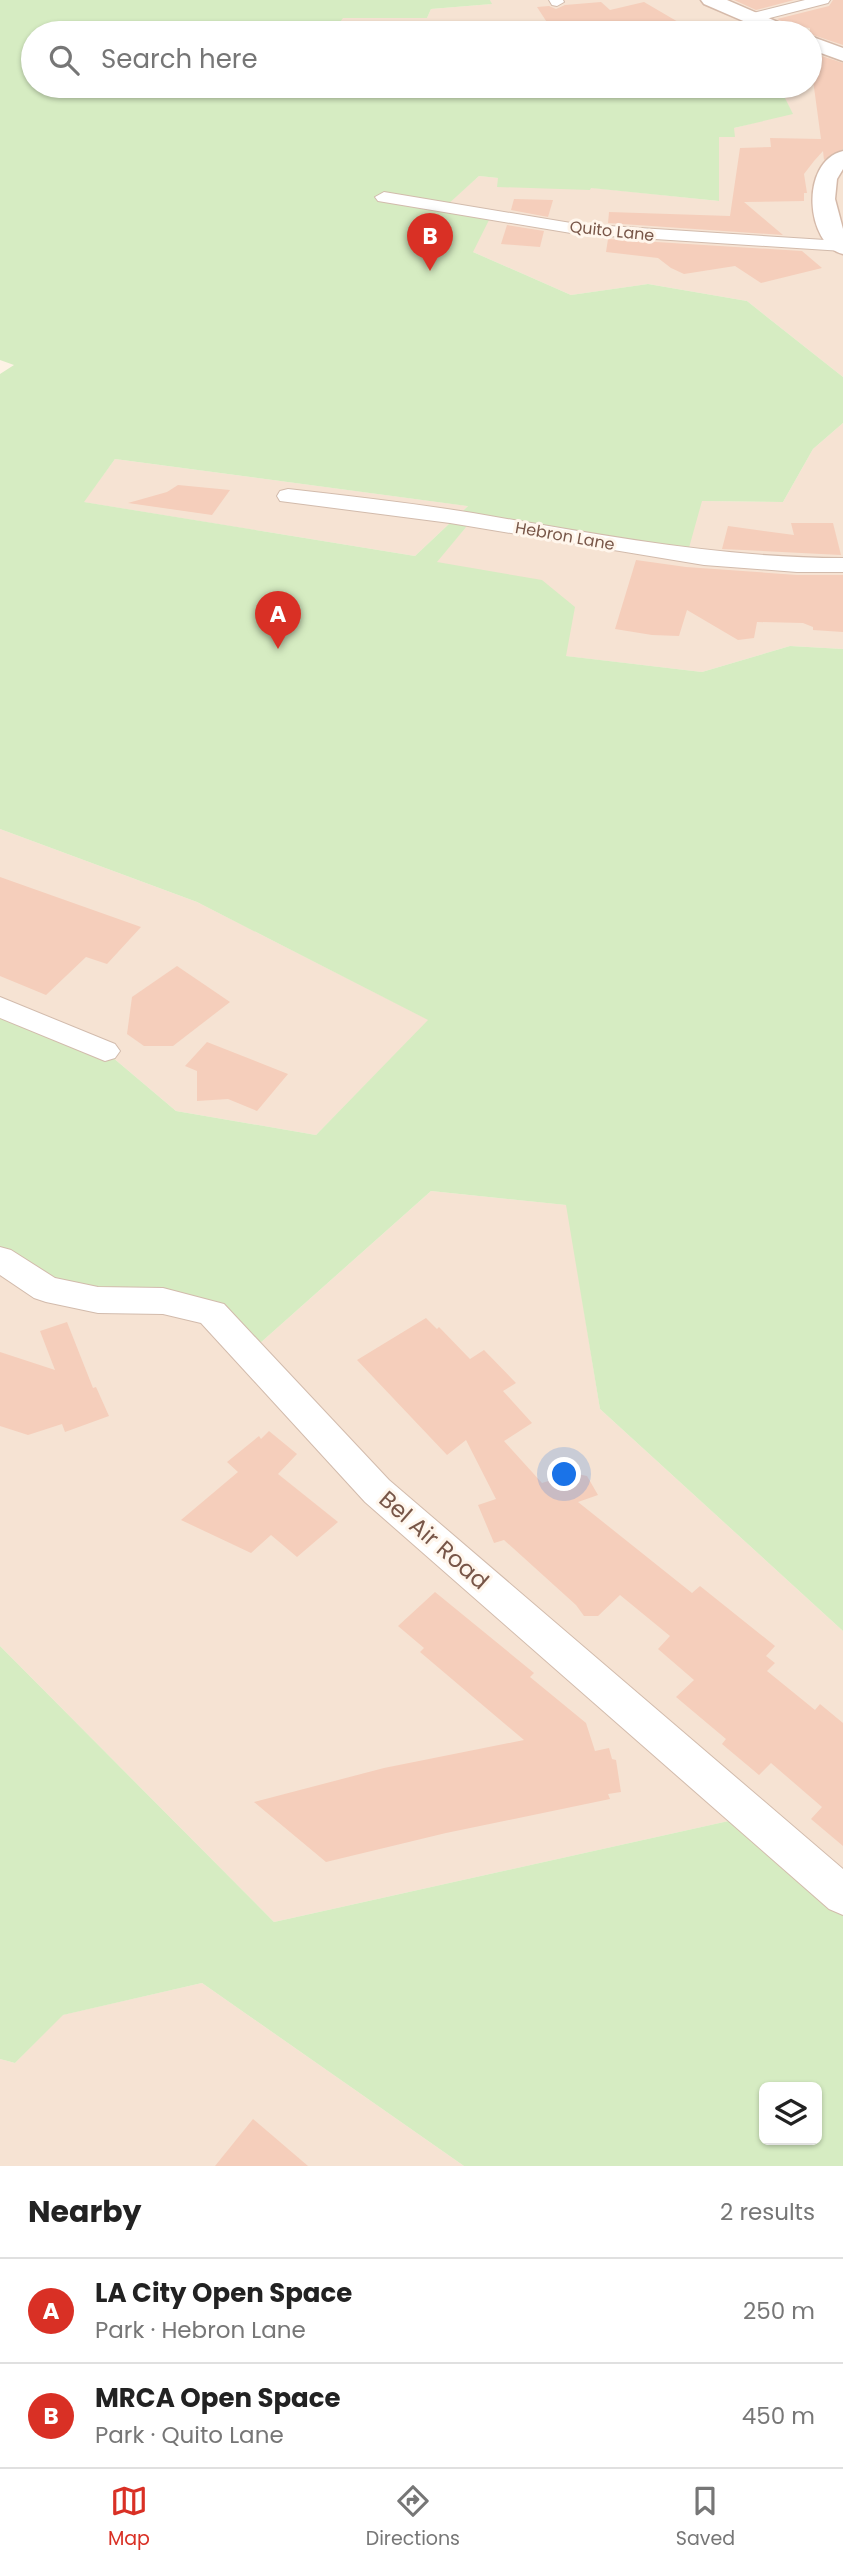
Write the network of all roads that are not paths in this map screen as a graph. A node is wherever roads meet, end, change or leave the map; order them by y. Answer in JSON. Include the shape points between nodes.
{"nodes":[{"id":1,"x":711,"y":0,"type":"edge"},
{"id":2,"x":823,"y":0,"type":"edge"},
{"id":3,"x":750,"y":18,"type":"junction"},
{"id":4,"x":757,"y":21,"type":"edge"},
{"id":5,"x":822,"y":47,"type":"edge"},
{"id":6,"x":843,"y":55,"type":"edge"},
{"id":7,"x":843,"y":158,"type":"edge"},
{"id":8,"x":384,"y":197,"type":"dead end"},
{"id":9,"x":842,"y":247,"type":"edge"},
{"id":10,"x":288,"y":496,"type":"dead end"},
{"id":11,"x":843,"y":565,"type":"edge"},
{"id":12,"x":0,"y":1007,"type":"edge"},
{"id":13,"x":105,"y":1051,"type":"dead end"},
{"id":14,"x":0,"y":1259,"type":"edge"},
{"id":15,"x":843,"y":1895,"type":"edge"}],
"edges":[{"from":1,"to":3,"type":"main road"},
{"from":2,"to":3,"type":"street"},
{"from":3,"to":4,"type":"main road"},
{"from":5,"to":6,"type":"main road"},
{"from":7,"to":9,"type":"main road","via":[[829,171],[824,199],[826,221]]},
{"from":8,"to":9,"type":"street","name":"Quito Lane","via":[[577,229]]},
{"from":10,"to":11,"type":"street","name":"Hebron Lane","via":[[687,555],[776,566]]},
{"from":12,"to":13,"type":"street"},
{"from":14,"to":15,"type":"street","name":"Bel Air Road","via":[[46,1289],[99,1300],[163,1301],[212,1313],[377,1492]]}]}
